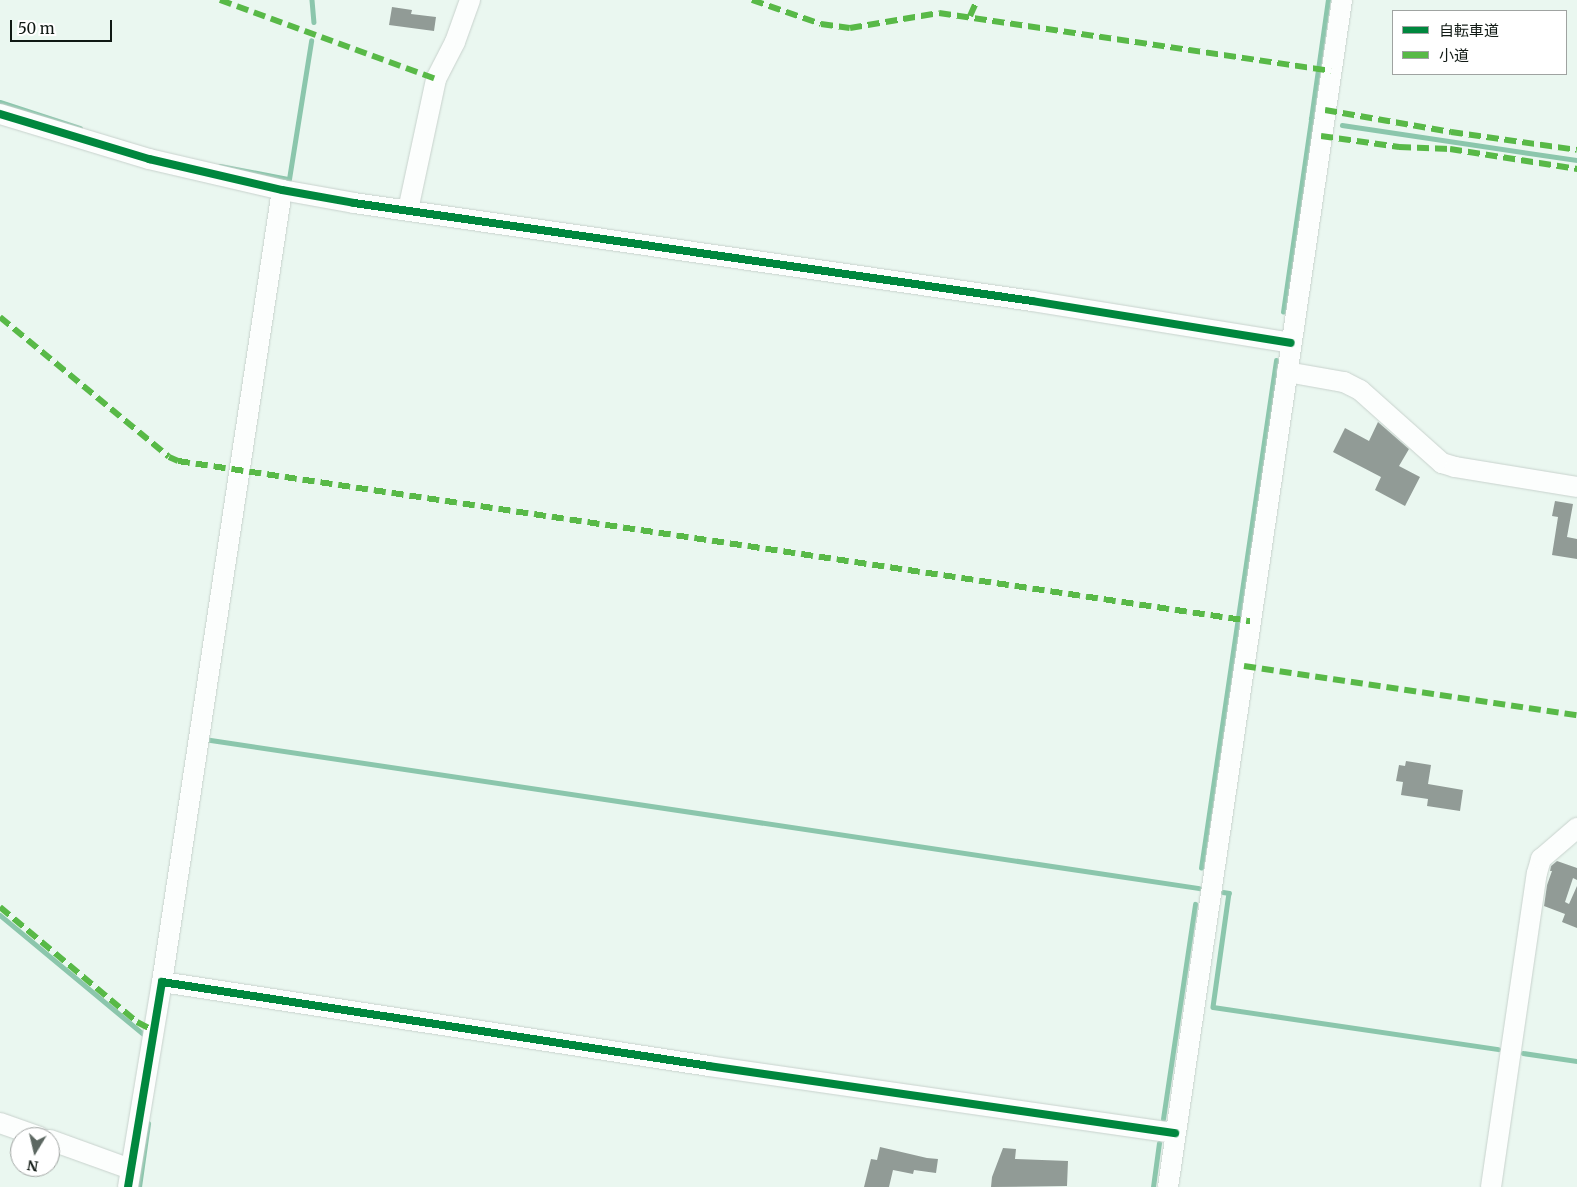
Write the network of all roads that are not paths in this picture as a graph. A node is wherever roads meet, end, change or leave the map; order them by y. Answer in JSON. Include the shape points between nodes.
{"nodes":[{"id":1,"x":470,"y":0,"type":"edge"},
{"id":2,"x":1342,"y":0,"type":"edge"},
{"id":3,"x":0,"y":114,"type":"edge"},
{"id":4,"x":282,"y":190,"type":"junction"},
{"id":5,"x":408,"y":210,"type":"junction"},
{"id":6,"x":1291,"y":344,"type":"junction"},
{"id":7,"x":1286,"y":372,"type":"junction"},
{"id":8,"x":1577,"y":487,"type":"edge"},
{"id":9,"x":1577,"y":828,"type":"edge"},
{"id":10,"x":162,"y":982,"type":"junction"},
{"id":11,"x":1175,"y":1133,"type":"junction"},
{"id":12,"x":60,"y":1145,"type":"edge"},
{"id":13,"x":129,"y":1178,"type":"edge"},
{"id":14,"x":1168,"y":1187,"type":"edge"},
{"id":15,"x":1491,"y":1187,"type":"edge"}],
"edges":[{"from":1,"to":5,"type":"street","via":[[455,42],[436,79]]},
{"from":2,"to":6,"type":"street"},
{"from":3,"to":4,"type":"street","via":[[149,159]]},
{"from":4,"to":5,"type":"street"},
{"from":4,"to":10,"type":"street"},
{"from":5,"to":6,"type":"street","via":[[1032,301]]},
{"from":6,"to":7,"type":"street"},
{"from":7,"to":8,"type":"street","via":[[1344,382],[1360,390],[1442,463]]},
{"from":7,"to":11,"type":"street"},
{"from":9,"to":15,"type":"street","via":[[1541,859],[1536,873]]},
{"from":10,"to":11,"type":"street"},
{"from":10,"to":13,"type":"street"},
{"from":11,"to":14,"type":"street"},
{"from":12,"to":13,"type":"street"}]}
